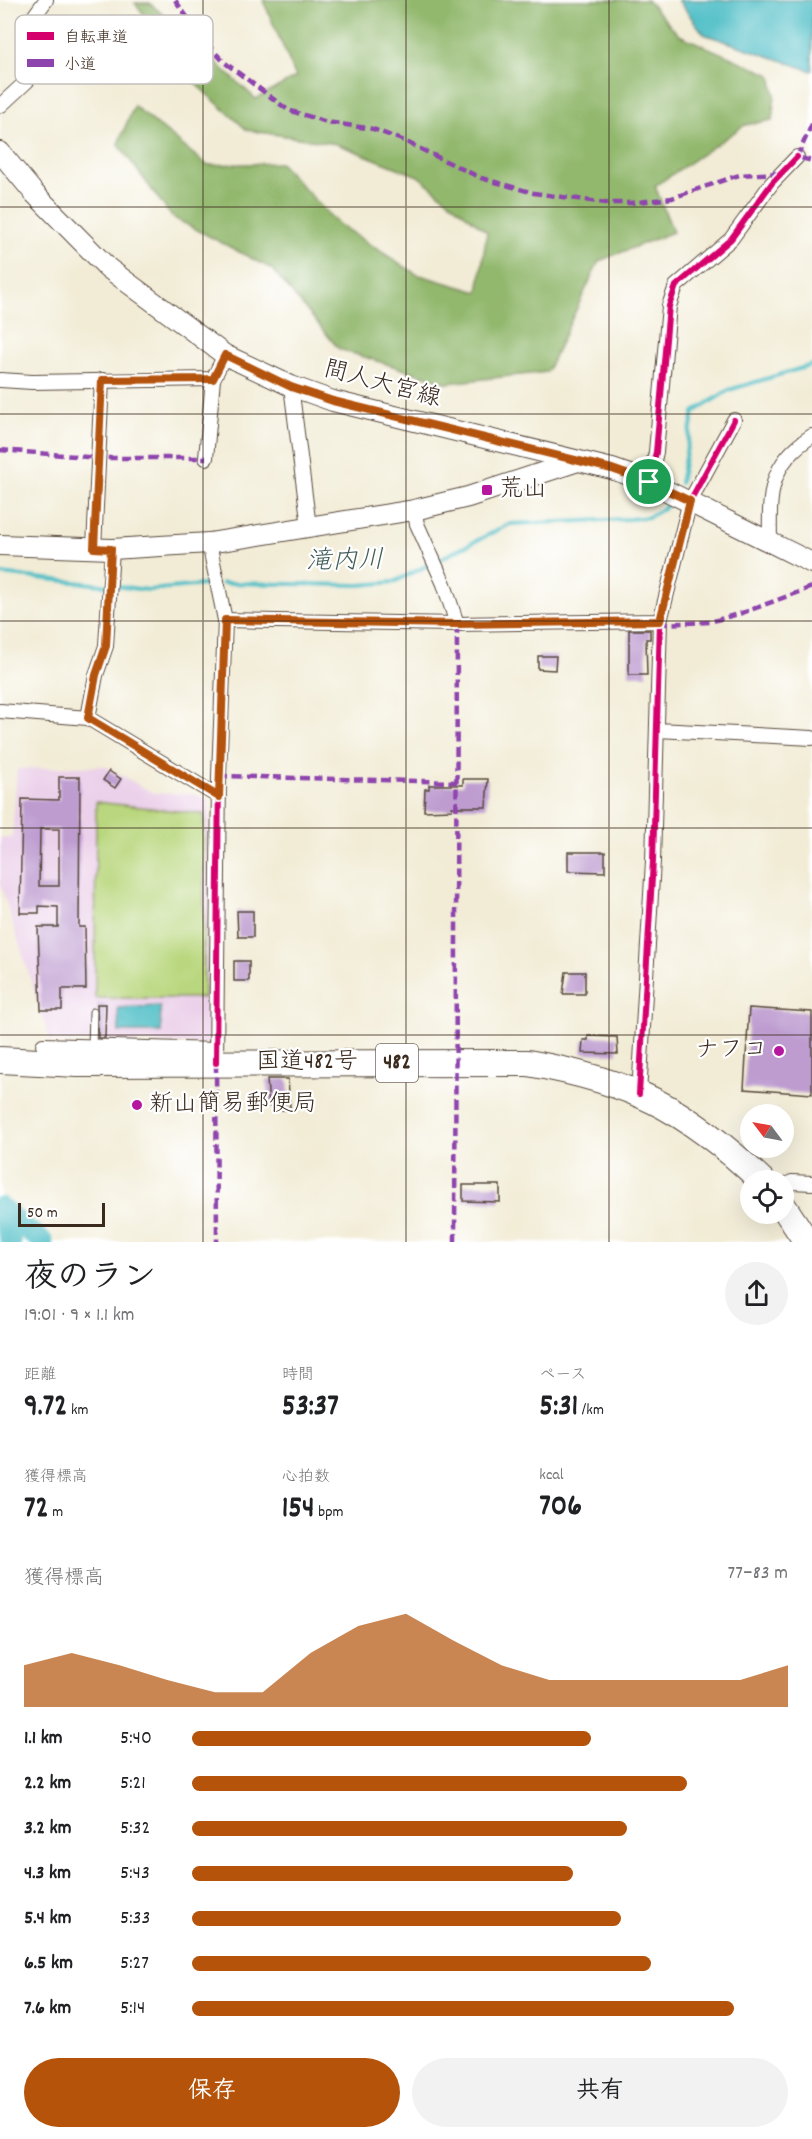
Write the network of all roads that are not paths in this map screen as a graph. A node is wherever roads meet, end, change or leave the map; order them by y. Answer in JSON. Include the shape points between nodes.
{"nodes":[{"id":1,"x":46,"y":0,"type":"edge"},
{"id":2,"x":35,"y":15,"type":"edge"},
{"id":3,"x":24,"y":84,"type":"edge"},
{"id":4,"x":0,"y":106,"type":"edge"},
{"id":5,"x":0,"y":152,"type":"edge"},
{"id":6,"x":797,"y":158,"type":"dead end"},
{"id":7,"x":225,"y":355,"type":"junction"},
{"id":8,"x":213,"y":379,"type":"junction"},
{"id":9,"x":0,"y":380,"type":"edge"},
{"id":10,"x":102,"y":380,"type":"junction"},
{"id":11,"x":291,"y":387,"type":"junction"},
{"id":12,"x":734,"y":420,"type":"dead end"},
{"id":13,"x":812,"y":436,"type":"edge"},
{"id":14,"x":206,"y":458,"type":"dead end"},
{"id":15,"x":578,"y":461,"type":"junction"},
{"id":16,"x":649,"y":482,"type":"junction"},
{"id":17,"x":690,"y":501,"type":"junction"},
{"id":18,"x":414,"y":510,"type":"junction"},
{"id":19,"x":309,"y":527,"type":"junction"},
{"id":20,"x":770,"y":541,"type":"junction"},
{"id":21,"x":209,"y":543,"type":"junction"},
{"id":22,"x":0,"y":546,"type":"edge"},
{"id":23,"x":103,"y":549,"type":"junction"},
{"id":24,"x":812,"y":563,"type":"edge"},
{"id":25,"x":225,"y":620,"type":"junction"},
{"id":26,"x":660,"y":621,"type":"junction"},
{"id":27,"x":458,"y":624,"type":"junction"},
{"id":28,"x":0,"y":711,"type":"edge"},
{"id":29,"x":88,"y":718,"type":"junction"},
{"id":30,"x":658,"y":730,"type":"junction"},
{"id":31,"x":812,"y":738,"type":"edge"},
{"id":32,"x":219,"y":797,"type":"junction"},
{"id":33,"x":93,"y":1012,"type":"dead end"},
{"id":34,"x":44,"y":1045,"type":"dead end"},
{"id":35,"x":92,"y":1047,"type":"junction"},
{"id":36,"x":216,"y":1057,"type":"junction"},
{"id":37,"x":0,"y":1060,"type":"edge"},
{"id":38,"x":639,"y":1094,"type":"junction"},
{"id":39,"x":750,"y":1170,"type":"edge"},
{"id":40,"x":794,"y":1182,"type":"edge"},
{"id":41,"x":812,"y":1183,"type":"edge"},
{"id":42,"x":794,"y":1222,"type":"edge"},
{"id":43,"x":807,"y":1242,"type":"edge"}],
"edges":[{"from":1,"to":2,"type":"street"},
{"from":3,"to":4,"type":"street"},
{"from":5,"to":7,"type":"main road","name":"間人大宮線","via":[[34,193],[108,268]]},
{"from":6,"to":16,"type":"street","via":[[772,183],[731,239],[676,286],[669,306],[656,452]]},
{"from":7,"to":8,"type":"street"},
{"from":7,"to":11,"type":"main road","name":"間人大宮線"},
{"from":8,"to":10,"type":"street"},
{"from":8,"to":14,"type":"street"},
{"from":9,"to":10,"type":"street"},
{"from":10,"to":23,"type":"street"},
{"from":11,"to":15,"type":"main road","name":"間人大宮線","via":[[333,401]]},
{"from":11,"to":19,"type":"street"},
{"from":12,"to":17,"type":"street"},
{"from":13,"to":20,"type":"street","via":[[776,471],[769,503]]},
{"from":15,"to":16,"type":"main road","name":"間人大宮線"},
{"from":15,"to":18,"type":"main road","via":[[468,497]]},
{"from":16,"to":17,"type":"main road","name":"間人大宮線"},
{"from":17,"to":20,"type":"main road","name":"間人大宮線"},
{"from":17,"to":26,"type":"street"},
{"from":18,"to":19,"type":"main road"},
{"from":18,"to":27,"type":"street"},
{"from":19,"to":21,"type":"main road"},
{"from":20,"to":24,"type":"main road","name":"間人大宮線"},
{"from":21,"to":23,"type":"main road"},
{"from":21,"to":25,"type":"street"},
{"from":22,"to":23,"type":"main road"},
{"from":23,"to":29,"type":"street","via":[[106,646]]},
{"from":25,"to":27,"type":"street"},
{"from":25,"to":32,"type":"street"},
{"from":26,"to":27,"type":"street"},
{"from":26,"to":30,"type":"street"},
{"from":28,"to":29,"type":"street"},
{"from":29,"to":32,"type":"street"},
{"from":30,"to":31,"type":"street"},
{"from":30,"to":38,"type":"street"},
{"from":32,"to":36,"type":"street"},
{"from":33,"to":35,"type":"lane"},
{"from":34,"to":35,"type":"street"},
{"from":35,"to":36,"type":"street"},
{"from":36,"to":37,"type":"highway","name":"国道482号","number":"482","via":[[78,1064]]},
{"from":36,"to":38,"type":"highway","name":"国道482号","number":"482","via":[[528,1063],[577,1072]]},
{"from":38,"to":39,"type":"highway","name":"国道482号","number":"482","via":[[690,1120]]},
{"from":40,"to":41,"type":"street"},
{"from":42,"to":43,"type":"highway"}]}
